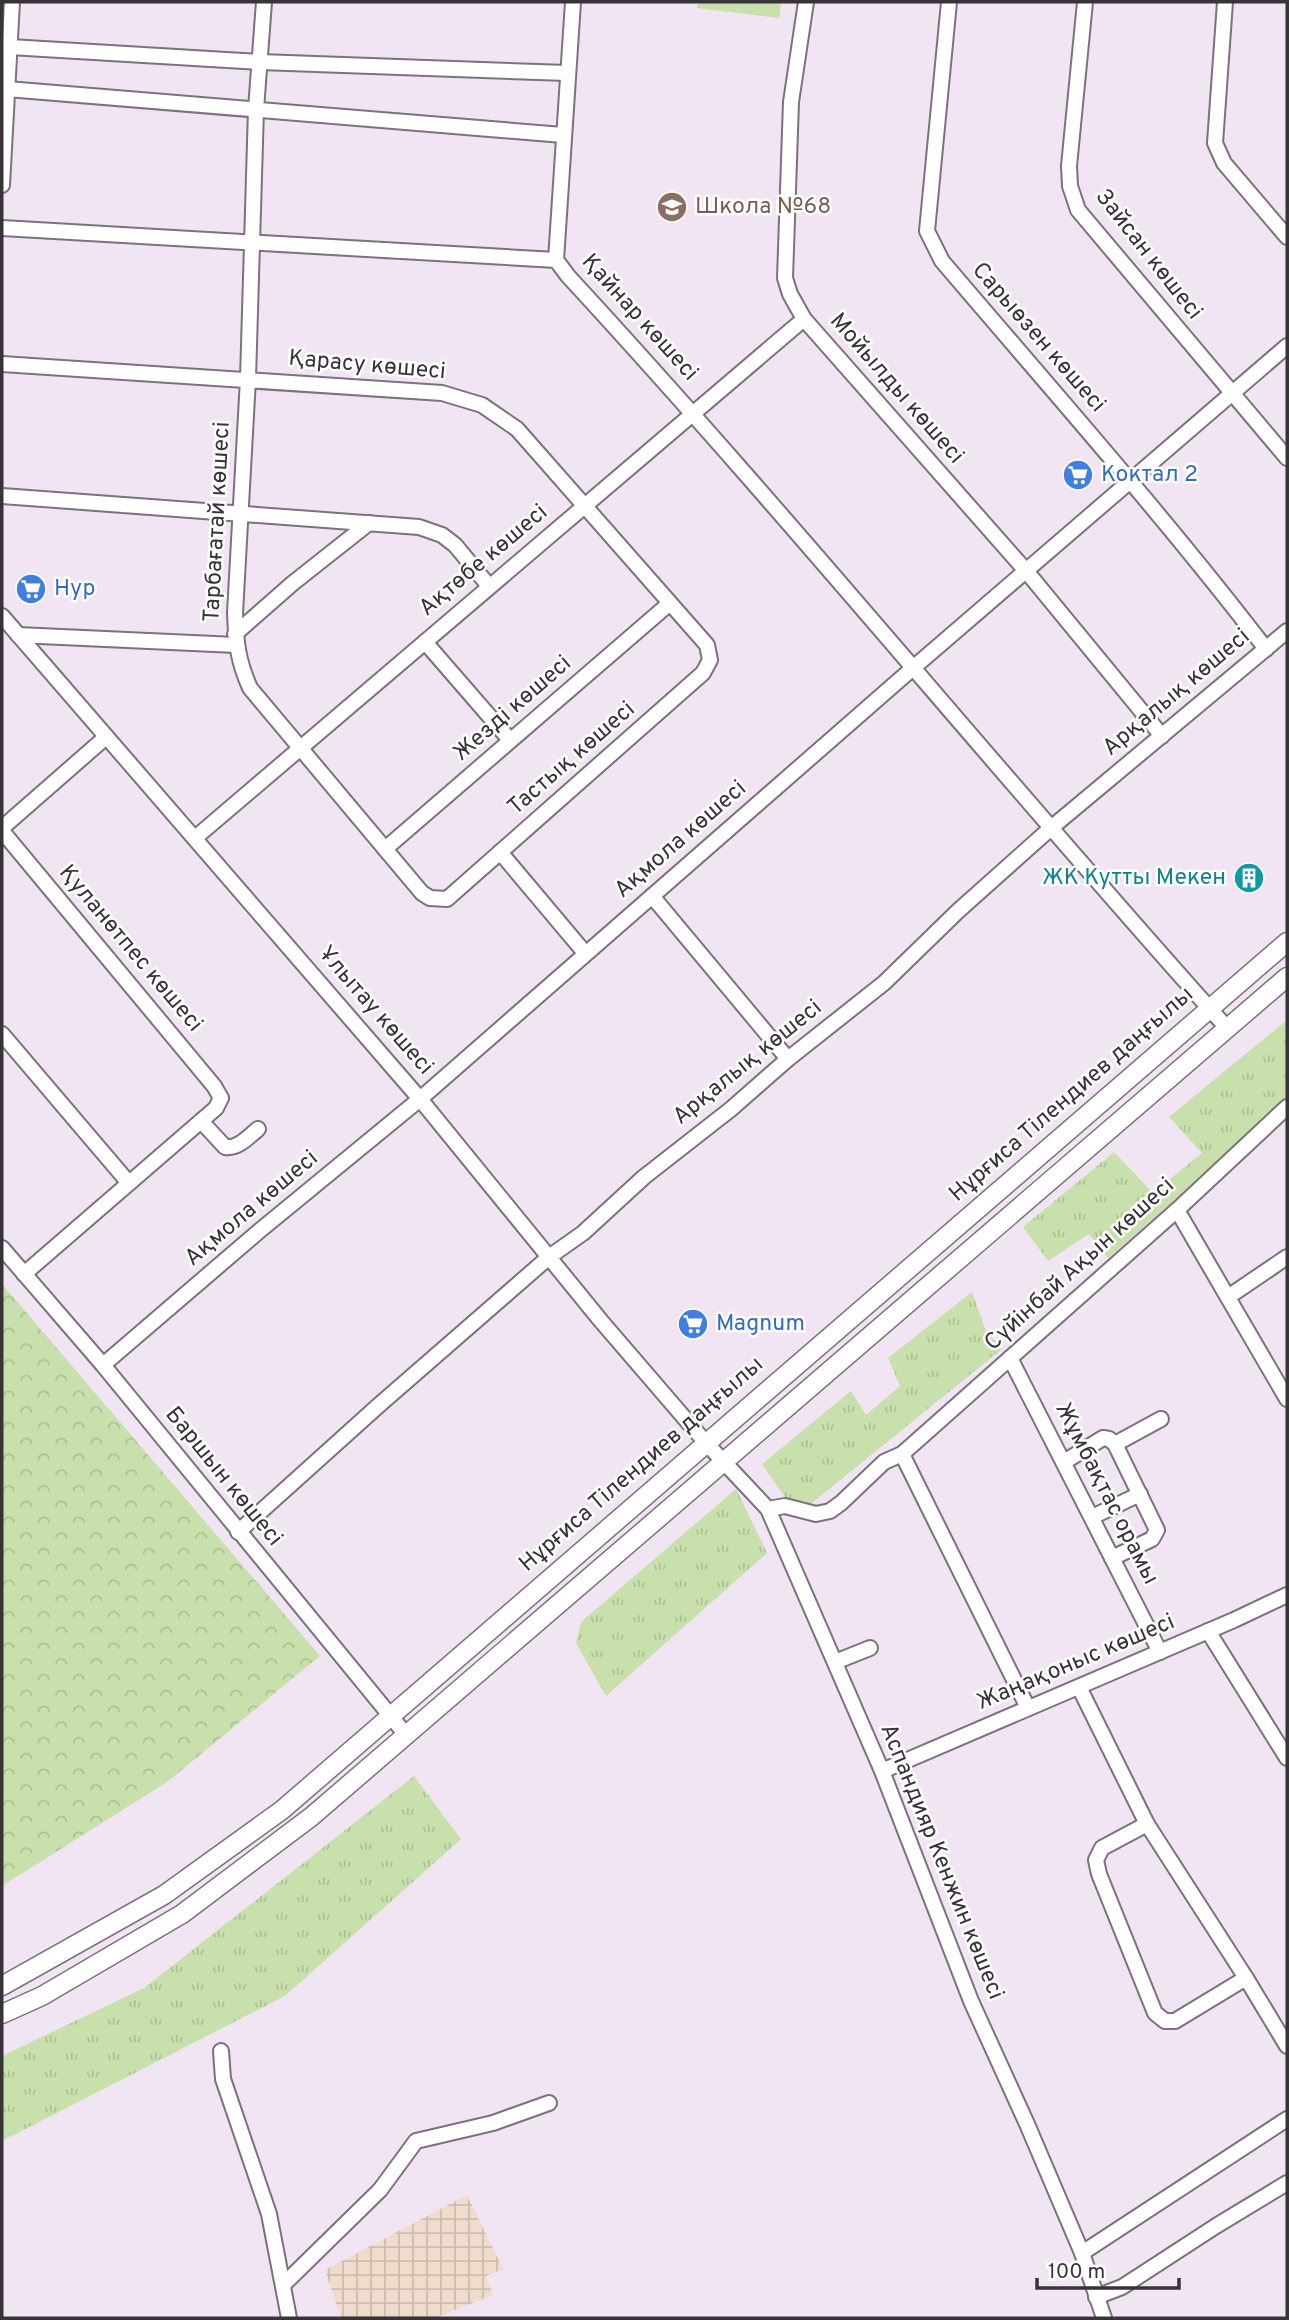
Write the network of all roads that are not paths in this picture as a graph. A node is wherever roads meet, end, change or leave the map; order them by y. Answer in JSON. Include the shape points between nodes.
{"nodes":[{"id":1,"x":12,"y":2,"type":"edge"},
{"id":2,"x":264,"y":2,"type":"edge"},
{"id":3,"x":573,"y":2,"type":"edge"},
{"id":4,"x":806,"y":2,"type":"edge"},
{"id":5,"x":949,"y":2,"type":"edge"},
{"id":6,"x":1085,"y":2,"type":"edge"},
{"id":7,"x":1225,"y":2,"type":"edge"},
{"id":8,"x":10,"y":47,"type":"junction"},
{"id":9,"x":260,"y":62,"type":"junction"},
{"id":10,"x":567,"y":73,"type":"junction"},
{"id":11,"x":7,"y":89,"type":"junction"},
{"id":12,"x":256,"y":109,"type":"junction"},
{"id":13,"x":563,"y":135,"type":"junction"},
{"id":14,"x":2,"y":185,"type":"edge"},
{"id":15,"x":2,"y":228,"type":"edge"},
{"id":16,"x":1287,"y":237,"type":"edge"},
{"id":17,"x":253,"y":241,"type":"junction"},
{"id":18,"x":556,"y":260,"type":"junction"},
{"id":19,"x":804,"y":319,"type":"junction"},
{"id":20,"x":1287,"y":346,"type":"edge"},
{"id":21,"x":2,"y":364,"type":"edge"},
{"id":22,"x":248,"y":380,"type":"junction"},
{"id":23,"x":1231,"y":394,"type":"junction"},
{"id":24,"x":692,"y":412,"type":"junction"},
{"id":25,"x":1287,"y":458,"type":"edge"},
{"id":26,"x":1130,"y":481,"type":"junction"},
{"id":27,"x":2,"y":496,"type":"edge"},
{"id":28,"x":584,"y":506,"type":"junction"},
{"id":29,"x":240,"y":513,"type":"junction"},
{"id":30,"x":369,"y":523,"type":"junction"},
{"id":31,"x":1027,"y":572,"type":"junction"},
{"id":32,"x":489,"y":586,"type":"junction"},
{"id":33,"x":670,"y":603,"type":"junction"},
{"id":34,"x":2,"y":616,"type":"edge"},
{"id":35,"x":1287,"y":631,"type":"edge"},
{"id":36,"x":18,"y":635,"type":"junction"},
{"id":37,"x":236,"y":640,"type":"junction"},
{"id":38,"x":425,"y":642,"type":"junction"},
{"id":39,"x":707,"y":645,"type":"joint"},
{"id":40,"x":1266,"y":649,"type":"junction"},
{"id":41,"x":913,"y":668,"type":"junction"},
{"id":42,"x":1162,"y":736,"type":"junction"},
{"id":43,"x":106,"y":737,"type":"junction"},
{"id":44,"x":510,"y":740,"type":"junction"},
{"id":45,"x":301,"y":749,"type":"junction"},
{"id":46,"x":1051,"y":828,"type":"junction"},
{"id":47,"x":2,"y":829,"type":"edge"},
{"id":48,"x":195,"y":838,"type":"junction"},
{"id":49,"x":386,"y":849,"type":"junction"},
{"id":50,"x":500,"y":852,"type":"junction"},
{"id":51,"x":652,"y":896,"type":"junction"},
{"id":52,"x":447,"y":899,"type":"joint"},
{"id":53,"x":1287,"y":942,"type":"edge"},
{"id":54,"x":585,"y":953,"type":"junction"},
{"id":55,"x":1287,"y":977,"type":"edge"},
{"id":56,"x":1209,"y":1008,"type":"junction"},
{"id":57,"x":1227,"y":1028,"type":"junction"},
{"id":58,"x":2,"y":1034,"type":"edge"},
{"id":59,"x":788,"y":1059,"type":"junction"},
{"id":60,"x":420,"y":1099,"type":"junction"},
{"id":61,"x":1287,"y":1107,"type":"edge"},
{"id":62,"x":201,"y":1121,"type":"junction"},
{"id":63,"x":258,"y":1129,"type":"dead end"},
{"id":64,"x":128,"y":1182,"type":"junction"},
{"id":65,"x":1177,"y":1210,"type":"junction"},
{"id":66,"x":2,"y":1248,"type":"edge"},
{"id":67,"x":549,"y":1257,"type":"junction"},
{"id":68,"x":1287,"y":1257,"type":"edge"},
{"id":69,"x":24,"y":1273,"type":"junction"},
{"id":70,"x":1228,"y":1297,"type":"junction"},
{"id":71,"x":1010,"y":1358,"type":"junction"},
{"id":72,"x":103,"y":1365,"type":"junction"},
{"id":73,"x":1287,"y":1399,"type":"edge"},
{"id":74,"x":1160,"y":1419,"type":"dead end"},
{"id":75,"x":706,"y":1443,"type":"junction"},
{"id":76,"x":1115,"y":1444,"type":"junction"},
{"id":77,"x":902,"y":1454,"type":"junction"},
{"id":78,"x":724,"y":1462,"type":"junction"},
{"id":79,"x":1063,"y":1462,"type":"junction"},
{"id":80,"x":1140,"y":1494,"type":"junction"},
{"id":81,"x":768,"y":1509,"type":"junction"},
{"id":82,"x":1092,"y":1517,"type":"junction"},
{"id":83,"x":238,"y":1532,"type":"junction"},
{"id":84,"x":1112,"y":1558,"type":"junction"},
{"id":85,"x":1287,"y":1595,"type":"edge"},
{"id":86,"x":1208,"y":1631,"type":"junction"},
{"id":87,"x":870,"y":1648,"type":"dead end"},
{"id":88,"x":1160,"y":1651,"type":"junction"},
{"id":89,"x":835,"y":1662,"type":"junction"},
{"id":90,"x":1079,"y":1687,"type":"junction"},
{"id":91,"x":1028,"y":1708,"type":"junction"},
{"id":92,"x":391,"y":1715,"type":"junction"},
{"id":93,"x":407,"y":1736,"type":"junction"},
{"id":94,"x":1287,"y":1758,"type":"edge"},
{"id":95,"x":882,"y":1771,"type":"junction"},
{"id":96,"x":1147,"y":1824,"type":"junction"},
{"id":97,"x":1245,"y":1978,"type":"junction"},
{"id":98,"x":2,"y":1986,"type":"edge"},
{"id":99,"x":2,"y":2014,"type":"edge"},
{"id":100,"x":1287,"y":2046,"type":"edge"},
{"id":101,"x":220,"y":2050,"type":"dead end"},
{"id":102,"x":549,"y":2103,"type":"dead end"},
{"id":103,"x":1287,"y":2119,"type":"edge"},
{"id":104,"x":1287,"y":2183,"type":"edge"},
{"id":105,"x":1082,"y":2253,"type":"junction"},
{"id":106,"x":283,"y":2285,"type":"junction"},
{"id":107,"x":1096,"y":2297,"type":"junction"},
{"id":108,"x":289,"y":2318,"type":"edge"},
{"id":109,"x":1104,"y":2318,"type":"edge"}],
"edges":[{"from":1,"to":8,"type":"street"},
{"from":2,"to":9,"type":"street","name":"Тарбағатай көшесі"},
{"from":3,"to":10,"type":"street"},
{"from":4,"to":19,"type":"street","name":"Мойылды көшесі","via":[[791,102],[785,278]]},
{"from":5,"to":26,"type":"street","name":"Сарыөзен көшесі","via":[[927,231],[942,261]]},
{"from":6,"to":23,"type":"street","name":"Зайсан көшесі","via":[[1069,166],[1078,210]]},
{"from":7,"to":16,"type":"street","via":[[1215,143],[1224,163]]},
{"from":8,"to":9,"type":"street"},
{"from":8,"to":11,"type":"street"},
{"from":9,"to":10,"type":"street"},
{"from":9,"to":12,"type":"street","name":"Тарбағатай көшесі"},
{"from":10,"to":13,"type":"street"},
{"from":11,"to":12,"type":"street"},
{"from":11,"to":14,"type":"street"},
{"from":12,"to":13,"type":"street"},
{"from":12,"to":17,"type":"street","name":"Тарбағатай көшесі"},
{"from":13,"to":18,"type":"street"},
{"from":15,"to":17,"type":"street","name":"Қайнар көшесі"},
{"from":17,"to":18,"type":"street","name":"Қайнар көшесі"},
{"from":17,"to":22,"type":"street","name":"Тарбағатай көшесі"},
{"from":18,"to":24,"type":"street","name":"Қайнар көшесі"},
{"from":19,"to":24,"type":"street","name":"Ақтөбе көшесі"},
{"from":19,"to":31,"type":"street","name":"Мойылды көшесі"},
{"from":20,"to":23,"type":"street","name":"Ақмола көшесі"},
{"from":21,"to":22,"type":"street","name":"Қарасу көшесі"},
{"from":22,"to":28,"type":"street","name":"Қарасу көшесі","via":[[442,393],[466,399],[517,429]]},
{"from":22,"to":29,"type":"street","name":"Тарбағатай көшесі"},
{"from":23,"to":25,"type":"street","name":"Зайсан көшесі"},
{"from":23,"to":26,"type":"street","name":"Ақмола көшесі"},
{"from":24,"to":28,"type":"street","name":"Ақтөбе көшесі"},
{"from":24,"to":41,"type":"street","name":"Қайнар көшесі"},
{"from":26,"to":31,"type":"street","name":"Ақмола көшесі"},
{"from":26,"to":40,"type":"street","name":"Сарыөзен көшесі"},
{"from":27,"to":29,"type":"street"},
{"from":28,"to":32,"type":"street","name":"Ақтөбе көшесі"},
{"from":28,"to":33,"type":"street","name":"Қарасу көшесі"},
{"from":29,"to":30,"type":"street"},
{"from":29,"to":37,"type":"street","name":"Тарбағатай көшесі"},
{"from":30,"to":32,"type":"street","via":[[419,527],[443,535]]},
{"from":30,"to":37,"type":"street","via":[[293,583]]},
{"from":31,"to":41,"type":"street","name":"Ақмола көшесі"},
{"from":31,"to":42,"type":"street","name":"Мойылды көшесі"},
{"from":32,"to":38,"type":"street","name":"Ақтөбе көшесі"},
{"from":33,"to":39,"type":"street","name":"Қарасу көшесі"},
{"from":33,"to":44,"type":"street","name":"Жезді көшесі"},
{"from":34,"to":36,"type":"street","name":"Ұлытау көшесі"},
{"from":35,"to":40,"type":"street","name":"Арқалық көшесі"},
{"from":36,"to":37,"type":"street"},
{"from":36,"to":43,"type":"street","name":"Ұлытау көшесі"},
{"from":37,"to":45,"type":"street","name":"Тарбағатай көшесі","via":[[239,664],[250,688]]},
{"from":38,"to":44,"type":"street"},
{"from":38,"to":45,"type":"street","name":"Ақтөбе көшесі"},
{"from":39,"to":50,"type":"street","name":"Тастық көшесі","via":[[710,660],[703,673]]},
{"from":40,"to":42,"type":"street","name":"Арқалық көшесі"},
{"from":41,"to":46,"type":"street","name":"Қайнар көшесі"},
{"from":41,"to":51,"type":"street","name":"Ақмола көшесі"},
{"from":42,"to":46,"type":"street","name":"Арқалық көшесі"},
{"from":43,"to":47,"type":"street"},
{"from":43,"to":48,"type":"street","name":"Ұлытау көшесі"},
{"from":44,"to":49,"type":"street","name":"Жезді көшесі"},
{"from":45,"to":48,"type":"street","name":"Ақтөбе көшесі"},
{"from":45,"to":49,"type":"street","name":"Тарбағатай көшесі"},
{"from":46,"to":56,"type":"street","name":"Қайнар көшесі"},
{"from":46,"to":59,"type":"street","name":"Арқалық көшесі","via":[[884,983]]},
{"from":47,"to":62,"type":"street","name":"Қуланөтпес көшесі","via":[[214,1086],[221,1098]]},
{"from":48,"to":60,"type":"street","name":"Ұлытау көшесі"},
{"from":49,"to":52,"type":"street","name":"Тарбағатай көшесі","via":[[422,892],[430,898]]},
{"from":50,"to":52,"type":"street","name":"Тастық көшесі"},
{"from":50,"to":54,"type":"street"},
{"from":51,"to":54,"type":"street","name":"Ақмола көшесі"},
{"from":51,"to":59,"type":"street"},
{"from":53,"to":56,"type":"main road","name":"Нұрғиса Тілендиев даңғылы"},
{"from":54,"to":60,"type":"street","name":"Ақмола көшесі"},
{"from":55,"to":57,"type":"main road"},
{"from":56,"to":57,"type":"street","name":"Қайнар көшесі"},
{"from":56,"to":75,"type":"main road","name":"Нұрғиса Тілендиев даңғылы"},
{"from":57,"to":78,"type":"main road"},
{"from":58,"to":64,"type":"street"},
{"from":59,"to":67,"type":"street","name":"Арқалық көшесі"},
{"from":60,"to":67,"type":"street","name":"Ұлытау көшесі"},
{"from":60,"to":72,"type":"street","name":"Ақмола көшесі"},
{"from":61,"to":65,"type":"street","name":"Сүйінбай Ақын көшесі"},
{"from":62,"to":63,"type":"street","via":[[230,1148]]},
{"from":62,"to":64,"type":"street"},
{"from":64,"to":69,"type":"street"},
{"from":65,"to":70,"type":"street"},
{"from":65,"to":71,"type":"street","name":"Сүйінбай Ақын көшесі"},
{"from":66,"to":69,"type":"street","name":"Баршын көшесі"},
{"from":67,"to":75,"type":"street","name":"Ұлытау көшесі"},
{"from":67,"to":83,"type":"street","name":"Арқалық көшесі"},
{"from":68,"to":70,"type":"street"},
{"from":69,"to":72,"type":"street","name":"Баршын көшесі"},
{"from":70,"to":73,"type":"street"},
{"from":71,"to":77,"type":"street","name":"Сүйінбай Ақын көшесі"},
{"from":71,"to":79,"type":"street","name":"Жұмбақтас орамы"},
{"from":72,"to":83,"type":"street","name":"Баршын көшесі"},
{"from":74,"to":76,"type":"street"},
{"from":75,"to":78,"type":"street","name":"Аспандияр Кенжин көшесі"},
{"from":75,"to":92,"type":"main road","name":"Нұрғиса Тілендиев даңғылы"},
{"from":76,"to":79,"type":"street","via":[[1104,1438]]},
{"from":76,"to":80,"type":"street"},
{"from":77,"to":81,"type":"street","name":"Сүйінбай Ақын көшесі","via":[[884,1462],[830,1511],[816,1514],[785,1506]]},
{"from":77,"to":91,"type":"street"},
{"from":78,"to":81,"type":"street","name":"Аспандияр Кенжин көшесі"},
{"from":78,"to":93,"type":"main road"},
{"from":79,"to":82,"type":"street","name":"Жұмбақтас орамы"},
{"from":80,"to":82,"type":"street"},
{"from":80,"to":84,"type":"street","via":[[1157,1530],[1155,1535]]},
{"from":81,"to":89,"type":"street","name":"Аспандияр Кенжин көшесі"},
{"from":82,"to":84,"type":"street","name":"Жұмбақтас орамы"},
{"from":83,"to":92,"type":"street","name":"Баршын көшесі"},
{"from":84,"to":88,"type":"street","name":"Жұмбақтас орамы"},
{"from":85,"to":86,"type":"street","name":"Жаңақоныс көшесі"},
{"from":86,"to":88,"type":"street","name":"Жаңақоныс көшесі"},
{"from":86,"to":94,"type":"street"},
{"from":87,"to":89,"type":"street"},
{"from":88,"to":90,"type":"street","name":"Жаңақоныс көшесі"},
{"from":89,"to":95,"type":"street","name":"Аспандияр Кенжин көшесі"},
{"from":90,"to":91,"type":"street","name":"Жаңақоныс көшесі"},
{"from":90,"to":96,"type":"street"},
{"from":91,"to":95,"type":"street","name":"Жаңақоныс көшесі"},
{"from":92,"to":93,"type":"street","name":"Баршын көшесі"},
{"from":92,"to":98,"type":"main road","name":"Нұрғиса Тілендиев даңғылы","via":[[282,1810],[164,1895]]},
{"from":93,"to":99,"type":"main road","via":[[311,1817],[182,1914],[42,1996]]},
{"from":95,"to":105,"type":"street","name":"Аспандияр Кенжин көшесі","via":[[971,2001]]},
{"from":96,"to":97,"type":"street"},
{"from":96,"to":97,"type":"street","via":[[1102,1848],[1096,1860],[1155,2013],[1164,2021],[1175,2021]]},
{"from":97,"to":100,"type":"street"},
{"from":101,"to":106,"type":"street","via":[[223,2079],[269,2214]]},
{"from":102,"to":106,"type":"street","via":[[493,2123],[416,2141],[380,2190]]},
{"from":103,"to":105,"type":"street"},
{"from":104,"to":107,"type":"street","via":[[1122,2287]]},
{"from":105,"to":107,"type":"street","name":"Аспандияр Кенжин көшесі"},
{"from":106,"to":108,"type":"street"},
{"from":107,"to":109,"type":"street","name":"Аспандияр Кенжин көшесі"}]}
